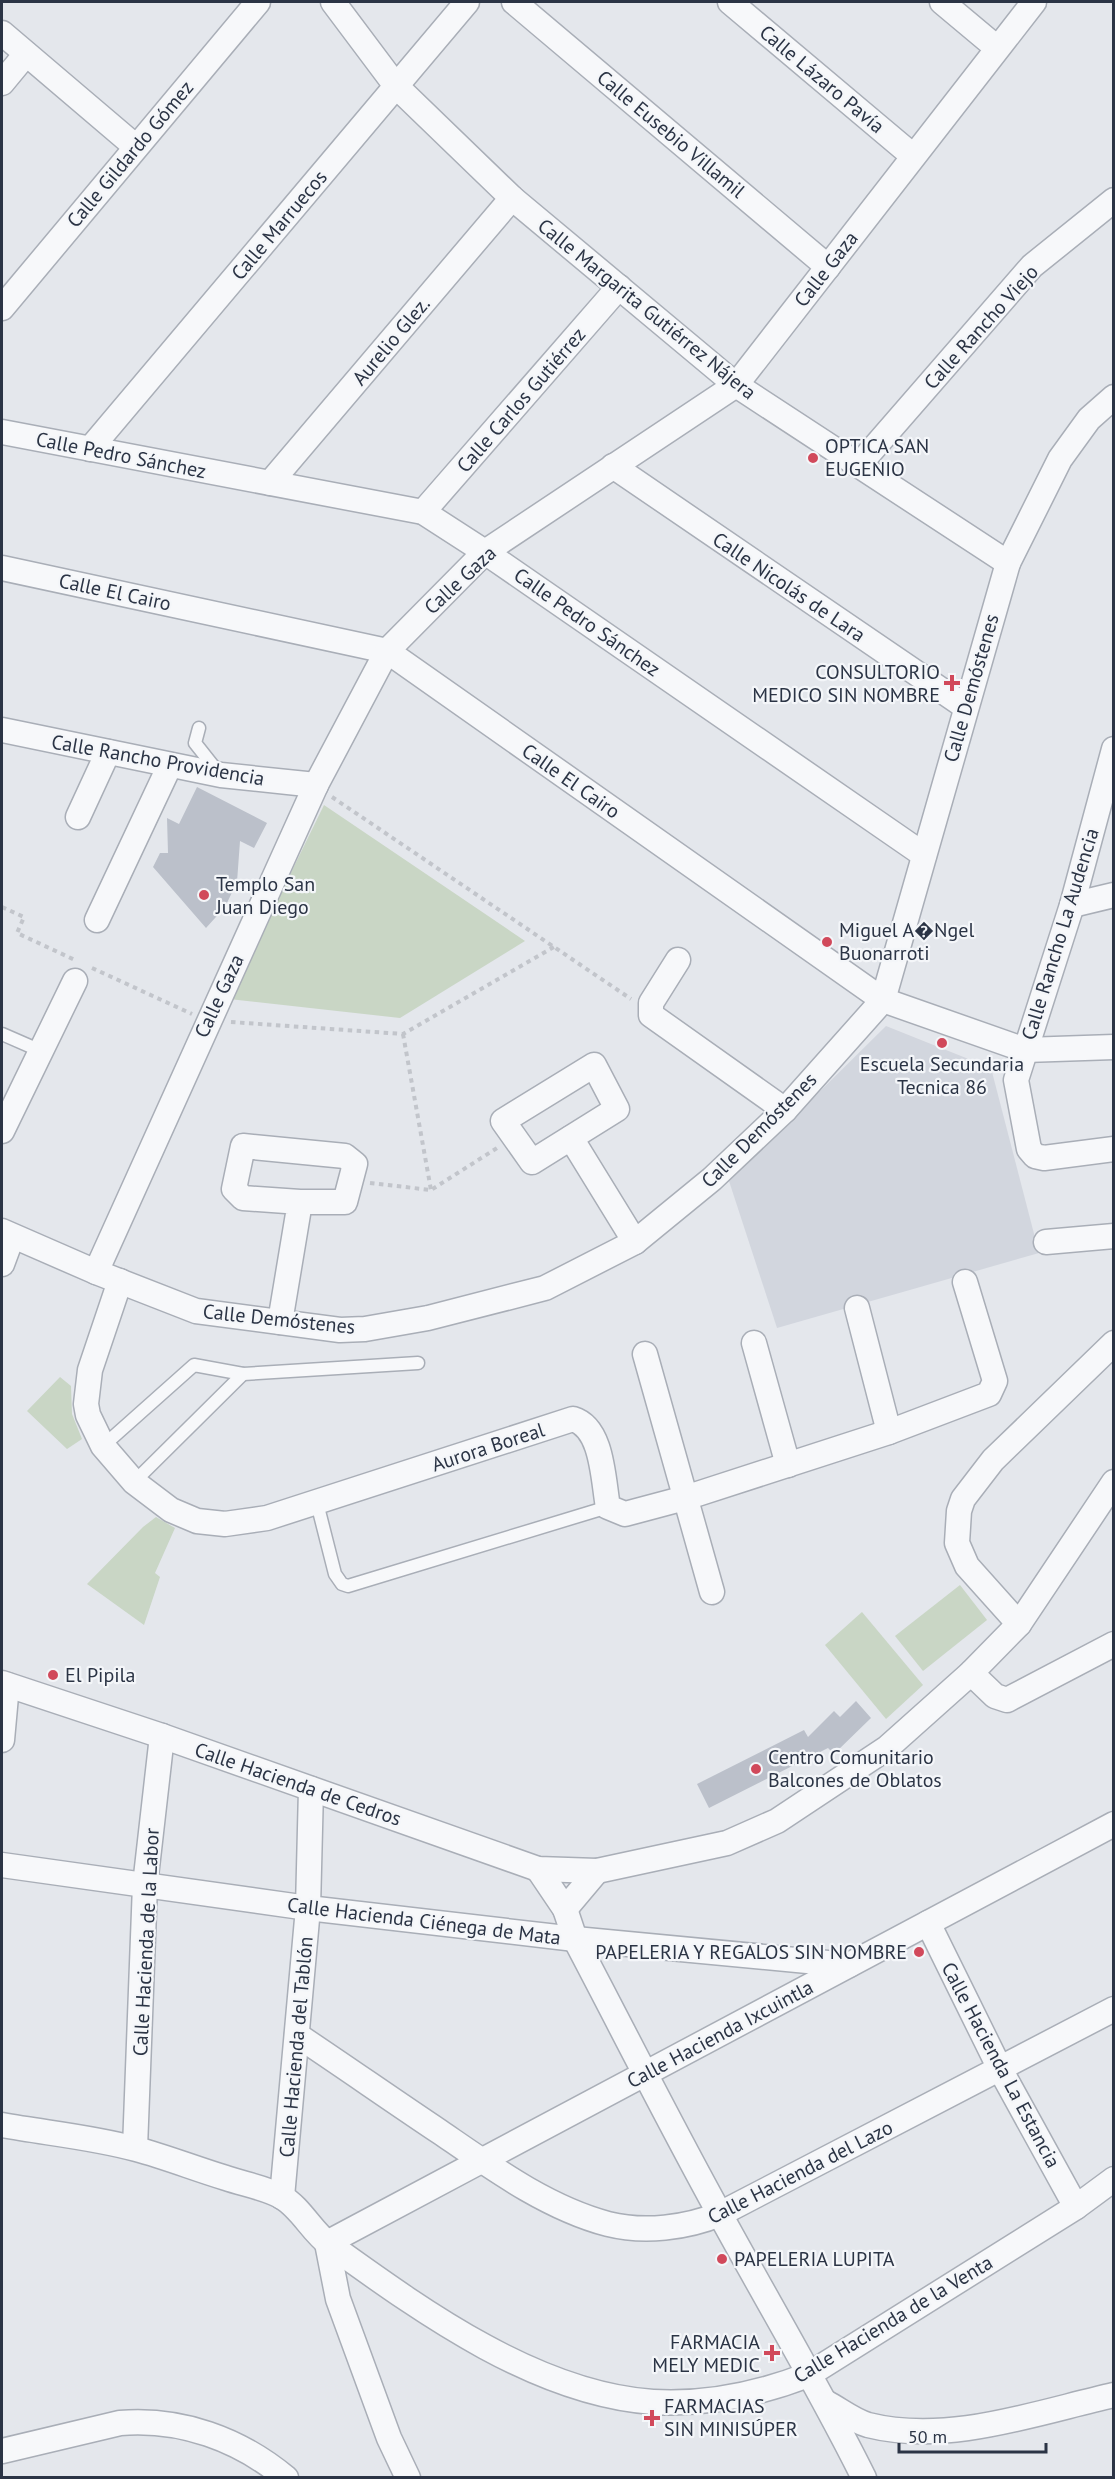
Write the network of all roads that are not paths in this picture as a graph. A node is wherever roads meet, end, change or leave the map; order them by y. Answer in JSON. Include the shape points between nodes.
{"nodes":[{"id":1,"x":258,"y":2,"type":"edge"},
{"id":2,"x":333,"y":2,"type":"edge"},
{"id":3,"x":467,"y":2,"type":"edge"},
{"id":4,"x":514,"y":2,"type":"edge"},
{"id":5,"x":730,"y":2,"type":"edge"},
{"id":6,"x":942,"y":2,"type":"edge"},
{"id":7,"x":1034,"y":2,"type":"edge"},
{"id":8,"x":2,"y":33,"type":"edge"},
{"id":9,"x":997,"y":48,"type":"junction"},
{"id":10,"x":26,"y":54,"type":"junction"},
{"id":11,"x":2,"y":83,"type":"edge"},
{"id":12,"x":396,"y":86,"type":"junction"},
{"id":13,"x":136,"y":147,"type":"junction"},
{"id":14,"x":913,"y":156,"type":"junction"},
{"id":15,"x":512,"y":198,"type":"junction"},
{"id":16,"x":1113,"y":200,"type":"edge"},
{"id":17,"x":828,"y":267,"type":"junction"},
{"id":18,"x":619,"y":287,"type":"junction"},
{"id":19,"x":2,"y":308,"type":"edge"},
{"id":20,"x":736,"y":385,"type":"junction"},
{"id":21,"x":1113,"y":397,"type":"edge"},
{"id":22,"x":2,"y":432,"type":"edge"},
{"id":23,"x":90,"y":449,"type":"junction"},
{"id":24,"x":859,"y":465,"type":"junction"},
{"id":25,"x":613,"y":466,"type":"junction"},
{"id":26,"x":270,"y":483,"type":"junction"},
{"id":27,"x":423,"y":512,"type":"junction"},
{"id":28,"x":485,"y":552,"type":"junction"},
{"id":29,"x":1008,"y":562,"type":"junction"},
{"id":30,"x":2,"y":568,"type":"edge"},
{"id":31,"x":387,"y":651,"type":"junction"},
{"id":32,"x":966,"y":707,"type":"junction"},
{"id":33,"x":200,"y":728,"type":"dead end"},
{"id":34,"x":2,"y":730,"type":"edge"},
{"id":35,"x":1113,"y":748,"type":"edge"},
{"id":36,"x":108,"y":753,"type":"junction"},
{"id":37,"x":170,"y":765,"type":"junction"},
{"id":38,"x":221,"y":775,"type":"junction"},
{"id":39,"x":316,"y":785,"type":"junction"},
{"id":40,"x":78,"y":817,"type":"dead end"},
{"id":41,"x":924,"y":855,"type":"junction"},
{"id":42,"x":1113,"y":895,"type":"edge"},
{"id":43,"x":1072,"y":905,"type":"junction"},
{"id":44,"x":97,"y":920,"type":"dead end"},
{"id":45,"x":678,"y":960,"type":"dead end"},
{"id":46,"x":82,"y":970,"type":"road end"},
{"id":47,"x":883,"y":1000,"type":"junction"},
{"id":48,"x":2,"y":1034,"type":"edge"},
{"id":49,"x":1113,"y":1047,"type":"edge"},
{"id":50,"x":1024,"y":1050,"type":"junction"},
{"id":51,"x":41,"y":1051,"type":"junction"},
{"id":52,"x":785,"y":1110,"type":"junction"},
{"id":53,"x":3,"y":1125,"type":"edge"},
{"id":54,"x":571,"y":1138,"type":"junction"},
{"id":55,"x":1113,"y":1149,"type":"edge"},
{"id":56,"x":300,"y":1202,"type":"junction"},
{"id":57,"x":7,"y":1234,"type":"edge"},
{"id":58,"x":1113,"y":1236,"type":"edge"},
{"id":59,"x":635,"y":1242,"type":"junction"},
{"id":60,"x":1046,"y":1242,"type":"dead end"},
{"id":61,"x":2,"y":1264,"type":"edge"},
{"id":62,"x":96,"y":1272,"type":"junction"},
{"id":63,"x":120,"y":1281,"type":"junction"},
{"id":64,"x":965,"y":1282,"type":"dead end"},
{"id":65,"x":857,"y":1308,"type":"dead end"},
{"id":66,"x":280,"y":1323,"type":"junction"},
{"id":67,"x":1113,"y":1342,"type":"edge"},
{"id":68,"x":754,"y":1343,"type":"dead end"},
{"id":69,"x":645,"y":1354,"type":"dead end"},
{"id":70,"x":418,"y":1364,"type":"dead end"},
{"id":71,"x":243,"y":1374,"type":"junction"},
{"id":72,"x":889,"y":1432,"type":"junction"},
{"id":73,"x":103,"y":1446,"type":"junction"},
{"id":74,"x":788,"y":1465,"type":"junction"},
{"id":75,"x":134,"y":1482,"type":"junction"},
{"id":76,"x":1113,"y":1482,"type":"edge"},
{"id":77,"x":686,"y":1498,"type":"junction"},
{"id":78,"x":317,"y":1503,"type":"junction"},
{"id":79,"x":608,"y":1507,"type":"junction"},
{"id":80,"x":712,"y":1592,"type":"dead end"},
{"id":81,"x":1019,"y":1624,"type":"junction"},
{"id":82,"x":1113,"y":1644,"type":"edge"},
{"id":83,"x":971,"y":1673,"type":"junction"},
{"id":84,"x":4,"y":1684,"type":"edge"},
{"id":85,"x":162,"y":1736,"type":"junction"},
{"id":86,"x":2,"y":1740,"type":"edge"},
{"id":87,"x":310,"y":1789,"type":"junction"},
{"id":88,"x":1113,"y":1824,"type":"edge"},
{"id":89,"x":2,"y":1865,"type":"edge"},
{"id":90,"x":538,"y":1869,"type":"junction"},
{"id":91,"x":597,"y":1871,"type":"junction"},
{"id":92,"x":146,"y":1885,"type":"junction"},
{"id":93,"x":308,"y":1908,"type":"junction"},
{"id":94,"x":565,"y":1909,"type":"junction"},
{"id":95,"x":928,"y":1923,"type":"junction"},
{"id":96,"x":575,"y":1939,"type":"junction"},
{"id":97,"x":849,"y":1965,"type":"junction"},
{"id":98,"x":1113,"y":2008,"type":"edge"},
{"id":99,"x":297,"y":2035,"type":"junction"},
{"id":100,"x":1000,"y":2068,"type":"junction"},
{"id":101,"x":646,"y":2073,"type":"junction"},
{"id":102,"x":2,"y":2125,"type":"edge"},
{"id":103,"x":135,"y":2148,"type":"junction"},
{"id":104,"x":482,"y":2160,"type":"junction"},
{"id":105,"x":1113,"y":2178,"type":"edge"},
{"id":106,"x":282,"y":2197,"type":"junction"},
{"id":107,"x":1076,"y":2207,"type":"junction"},
{"id":108,"x":720,"y":2214,"type":"junction"},
{"id":109,"x":327,"y":2243,"type":"junction"},
{"id":110,"x":808,"y":2375,"type":"junction"},
{"id":111,"x":1113,"y":2395,"type":"edge"},
{"id":112,"x":827,"y":2403,"type":"junction"},
{"id":113,"x":2,"y":2451,"type":"edge"},
{"id":114,"x":286,"y":2478,"type":"edge"},
{"id":115,"x":408,"y":2478,"type":"edge"},
{"id":116,"x":864,"y":2478,"type":"edge"}],
"edges":[{"from":1,"to":13,"type":"street","name":"Calle Gildardo Gómez"},
{"from":2,"to":12,"type":"street","name":"Calle Margarita Gutiérrez Nájera"},
{"from":3,"to":12,"type":"street","name":"Calle Marruecos"},
{"from":4,"to":17,"type":"street","name":"Calle Eusebio Villamil"},
{"from":5,"to":14,"type":"street","name":"Calle Lázaro Pavía"},
{"from":6,"to":9,"type":"street"},
{"from":7,"to":9,"type":"street","name":"Calle Gaza"},
{"from":8,"to":10,"type":"street"},
{"from":9,"to":14,"type":"street","name":"Calle Gaza"},
{"from":10,"to":11,"type":"street"},
{"from":10,"to":13,"type":"street"},
{"from":12,"to":15,"type":"street","name":"Calle Margarita Gutiérrez Nájera"},
{"from":12,"to":23,"type":"street","name":"Calle Marruecos"},
{"from":13,"to":19,"type":"street","name":"Calle Gildardo Gómez"},
{"from":14,"to":17,"type":"street","name":"Calle Gaza"},
{"from":15,"to":18,"type":"street","name":"Calle Margarita Gutiérrez Nájera"},
{"from":15,"to":26,"type":"street","name":"Aurelio Glez."},
{"from":16,"to":24,"type":"street","name":"Calle Rancho Viejo","via":[[1032,266]]},
{"from":17,"to":20,"type":"street","name":"Calle Gaza"},
{"from":18,"to":20,"type":"street","name":"Calle Margarita Gutiérrez Nájera"},
{"from":18,"to":27,"type":"street","name":"Calle Carlos Gutiérrez"},
{"from":20,"to":24,"type":"street","name":"Calle Margarita Gutiérrez Nájera"},
{"from":20,"to":25,"type":"street","name":"Calle Gaza"},
{"from":21,"to":29,"type":"street","name":"Calle Demóstenes","via":[[1089,419],[1060,459]]},
{"from":22,"to":23,"type":"street","name":"Calle Pedro Sánchez"},
{"from":23,"to":26,"type":"street","name":"Calle Pedro Sánchez"},
{"from":24,"to":29,"type":"street","name":"Calle Margarita Gutiérrez Nájera"},
{"from":25,"to":28,"type":"street","name":"Calle Gaza"},
{"from":25,"to":32,"type":"street","name":"Calle Nicolás de Lara"},
{"from":26,"to":27,"type":"street","name":"Calle Pedro Sánchez"},
{"from":27,"to":28,"type":"street","name":"Calle Pedro Sánchez"},
{"from":28,"to":31,"type":"street","name":"Calle Gaza"},
{"from":28,"to":41,"type":"street","name":"Calle Pedro Sánchez"},
{"from":29,"to":32,"type":"street","name":"Calle Demóstenes"},
{"from":30,"to":31,"type":"street","name":"Calle El Cairo"},
{"from":31,"to":39,"type":"street","name":"Calle Gaza"},
{"from":31,"to":47,"type":"street","name":"Calle El Cairo"},
{"from":32,"to":41,"type":"street","name":"Calle Demóstenes"},
{"from":33,"to":38,"type":"lane","via":[[195,742]]},
{"from":34,"to":36,"type":"street","name":"Calle Rancho Providencia"},
{"from":35,"to":43,"type":"street","name":"Calle Rancho La Audencia"},
{"from":36,"to":37,"type":"street","name":"Calle Rancho Providencia"},
{"from":36,"to":40,"type":"street"},
{"from":37,"to":38,"type":"street","name":"Calle Rancho Providencia"},
{"from":37,"to":44,"type":"street"},
{"from":38,"to":39,"type":"street","name":"Calle Rancho Providencia"},
{"from":39,"to":62,"type":"street","name":"Calle Gaza"},
{"from":41,"to":47,"type":"street","name":"Calle Demóstenes"},
{"from":42,"to":43,"type":"street"},
{"from":43,"to":50,"type":"street","name":"Calle Rancho La Audencia"},
{"from":45,"to":52,"type":"street","via":[[651,1003],[650,1012]]},
{"from":46,"to":51,"type":"street"},
{"from":47,"to":50,"type":"street","name":"Calle El Cairo"},
{"from":47,"to":52,"type":"street","name":"Calle Demóstenes"},
{"from":48,"to":51,"type":"lane"},
{"from":49,"to":50,"type":"street","name":"Calle El Cairo"},
{"from":50,"to":55,"type":"street","name":"Calle Rancho La Audencia","via":[[1016,1080],[1031,1153],[1044,1158]]},
{"from":51,"to":53,"type":"street"},
{"from":52,"to":59,"type":"street","name":"Calle Demóstenes","via":[[712,1179]]},
{"from":54,"to":54,"type":"street","via":[[532,1162],[508,1128],[594,1065],[617,1109]]},
{"from":54,"to":59,"type":"street"},
{"from":56,"to":56,"type":"street","via":[[237,1195],[234,1189],[243,1146],[345,1156],[355,1164],[344,1203]]},
{"from":56,"to":66,"type":"street"},
{"from":57,"to":61,"type":"street"},
{"from":57,"to":62,"type":"street","name":"Calle Demóstenes"},
{"from":58,"to":60,"type":"street"},
{"from":59,"to":66,"type":"street","name":"Calle Demóstenes","via":[[545,1288],[428,1318],[357,1329]]},
{"from":62,"to":63,"type":"street","name":"Calle Demóstenes"},
{"from":63,"to":66,"type":"street","name":"Calle Demóstenes","via":[[196,1311]]},
{"from":63,"to":73,"type":"street","name":"Aurora Boreal","via":[[99,1339],[87,1390],[88,1415]]},
{"from":64,"to":72,"type":"street","via":[[995,1381],[993,1390]]},
{"from":65,"to":72,"type":"street"},
{"from":67,"to":81,"type":"street","via":[[993,1460],[963,1499],[957,1543],[967,1566]]},
{"from":68,"to":74,"type":"street"},
{"from":69,"to":77,"type":"street"},
{"from":70,"to":71,"type":"lane"},
{"from":71,"to":73,"type":"lane","via":[[194,1365]]},
{"from":71,"to":75,"type":"lane"},
{"from":72,"to":74,"type":"street"},
{"from":73,"to":75,"type":"street","name":"Aurora Boreal"},
{"from":74,"to":77,"type":"street"},
{"from":75,"to":78,"type":"street","name":"Aurora Boreal","via":[[171,1510],[210,1524],[267,1518]]},
{"from":76,"to":81,"type":"street","name":"Calle Hacienda de Cedros"},
{"from":77,"to":79,"type":"street","via":[[625,1514]]},
{"from":77,"to":80,"type":"street"},
{"from":78,"to":79,"type":"lane","via":[[335,1574],[348,1586]]},
{"from":78,"to":79,"type":"street","name":"Aurora Boreal","via":[[573,1419],[585,1423],[595,1436]]},
{"from":81,"to":83,"type":"street","name":"Calle Hacienda de Cedros"},
{"from":82,"to":83,"type":"street","via":[[1007,1700],[995,1696]]},
{"from":83,"to":91,"type":"street","name":"Calle Hacienda de Cedros","via":[[887,1748],[762,1828],[727,1843]]},
{"from":84,"to":85,"type":"street","name":"Calle Hacienda de Cedros"},
{"from":84,"to":86,"type":"street"},
{"from":85,"to":87,"type":"street","name":"Calle Hacienda de Cedros"},
{"from":85,"to":92,"type":"street","name":"Calle Hacienda de la Labor"},
{"from":87,"to":90,"type":"street","name":"Calle Hacienda de Cedros"},
{"from":87,"to":93,"type":"street","name":"Calle Hacienda del Tablón"},
{"from":88,"to":95,"type":"street","name":"Calle Hacienda Ixcuintla"},
{"from":89,"to":92,"type":"street","name":"Calle Hacienda Ciénega de Mata"},
{"from":90,"to":91,"type":"street","name":"Calle Hacienda de Cedros"},
{"from":90,"to":94,"type":"street"},
{"from":91,"to":94,"type":"street"},
{"from":92,"to":93,"type":"street","name":"Calle Hacienda Ciénega de Mata"},
{"from":92,"to":103,"type":"street","name":"Calle Hacienda de la Labor"},
{"from":93,"to":96,"type":"street","name":"Calle Hacienda Ciénega de Mata"},
{"from":93,"to":99,"type":"street","name":"Calle Hacienda del Tablón"},
{"from":94,"to":96,"type":"street"},
{"from":95,"to":97,"type":"street","name":"Calle Hacienda Ixcuintla"},
{"from":95,"to":100,"type":"street","name":"Calle Hacienda La Estancia"},
{"from":96,"to":97,"type":"street","name":"Calle Hacienda Ciénega de Mata"},
{"from":96,"to":101,"type":"street"},
{"from":97,"to":101,"type":"street","name":"Calle Hacienda Ixcuintla"},
{"from":98,"to":100,"type":"street","name":"Calle Hacienda del Lazo"},
{"from":99,"to":104,"type":"street","name":"Calle Hacienda del Lazo"},
{"from":99,"to":106,"type":"street","name":"Calle Hacienda del Tablón"},
{"from":100,"to":107,"type":"street","name":"Calle Hacienda La Estancia"},
{"from":100,"to":108,"type":"street","name":"Calle Hacienda del Lazo"},
{"from":101,"to":104,"type":"street","name":"Calle Hacienda Ixcuintla"},
{"from":101,"to":108,"type":"street"},
{"from":102,"to":103,"type":"street","name":"Calle Hacienda de la Venta"},
{"from":103,"to":106,"type":"street","name":"Calle Hacienda de la Venta"},
{"from":104,"to":108,"type":"street","name":"Calle Hacienda del Lazo","via":[[536,2193],[608,2224],[678,2227]]},
{"from":104,"to":109,"type":"street","name":"Calle Hacienda Ixcuintla"},
{"from":105,"to":107,"type":"street","name":"Calle Hacienda de la Venta"},
{"from":106,"to":109,"type":"street","name":"Calle Hacienda de la Venta"},
{"from":107,"to":110,"type":"street","name":"Calle Hacienda de la Venta"},
{"from":108,"to":110,"type":"street"},
{"from":109,"to":110,"type":"street","name":"Calle Hacienda de la Venta","via":[[429,2313],[495,2351],[568,2384],[611,2396],[652,2402],[695,2402],[772,2388]]},
{"from":109,"to":115,"type":"street","via":[[338,2299],[389,2438]]},
{"from":110,"to":112,"type":"street"},
{"from":111,"to":112,"type":"street","via":[[949,2432],[911,2432],[866,2425]]},
{"from":112,"to":116,"type":"street"},
{"from":113,"to":114,"type":"street","via":[[139,2421],[216,2435]]}]}
